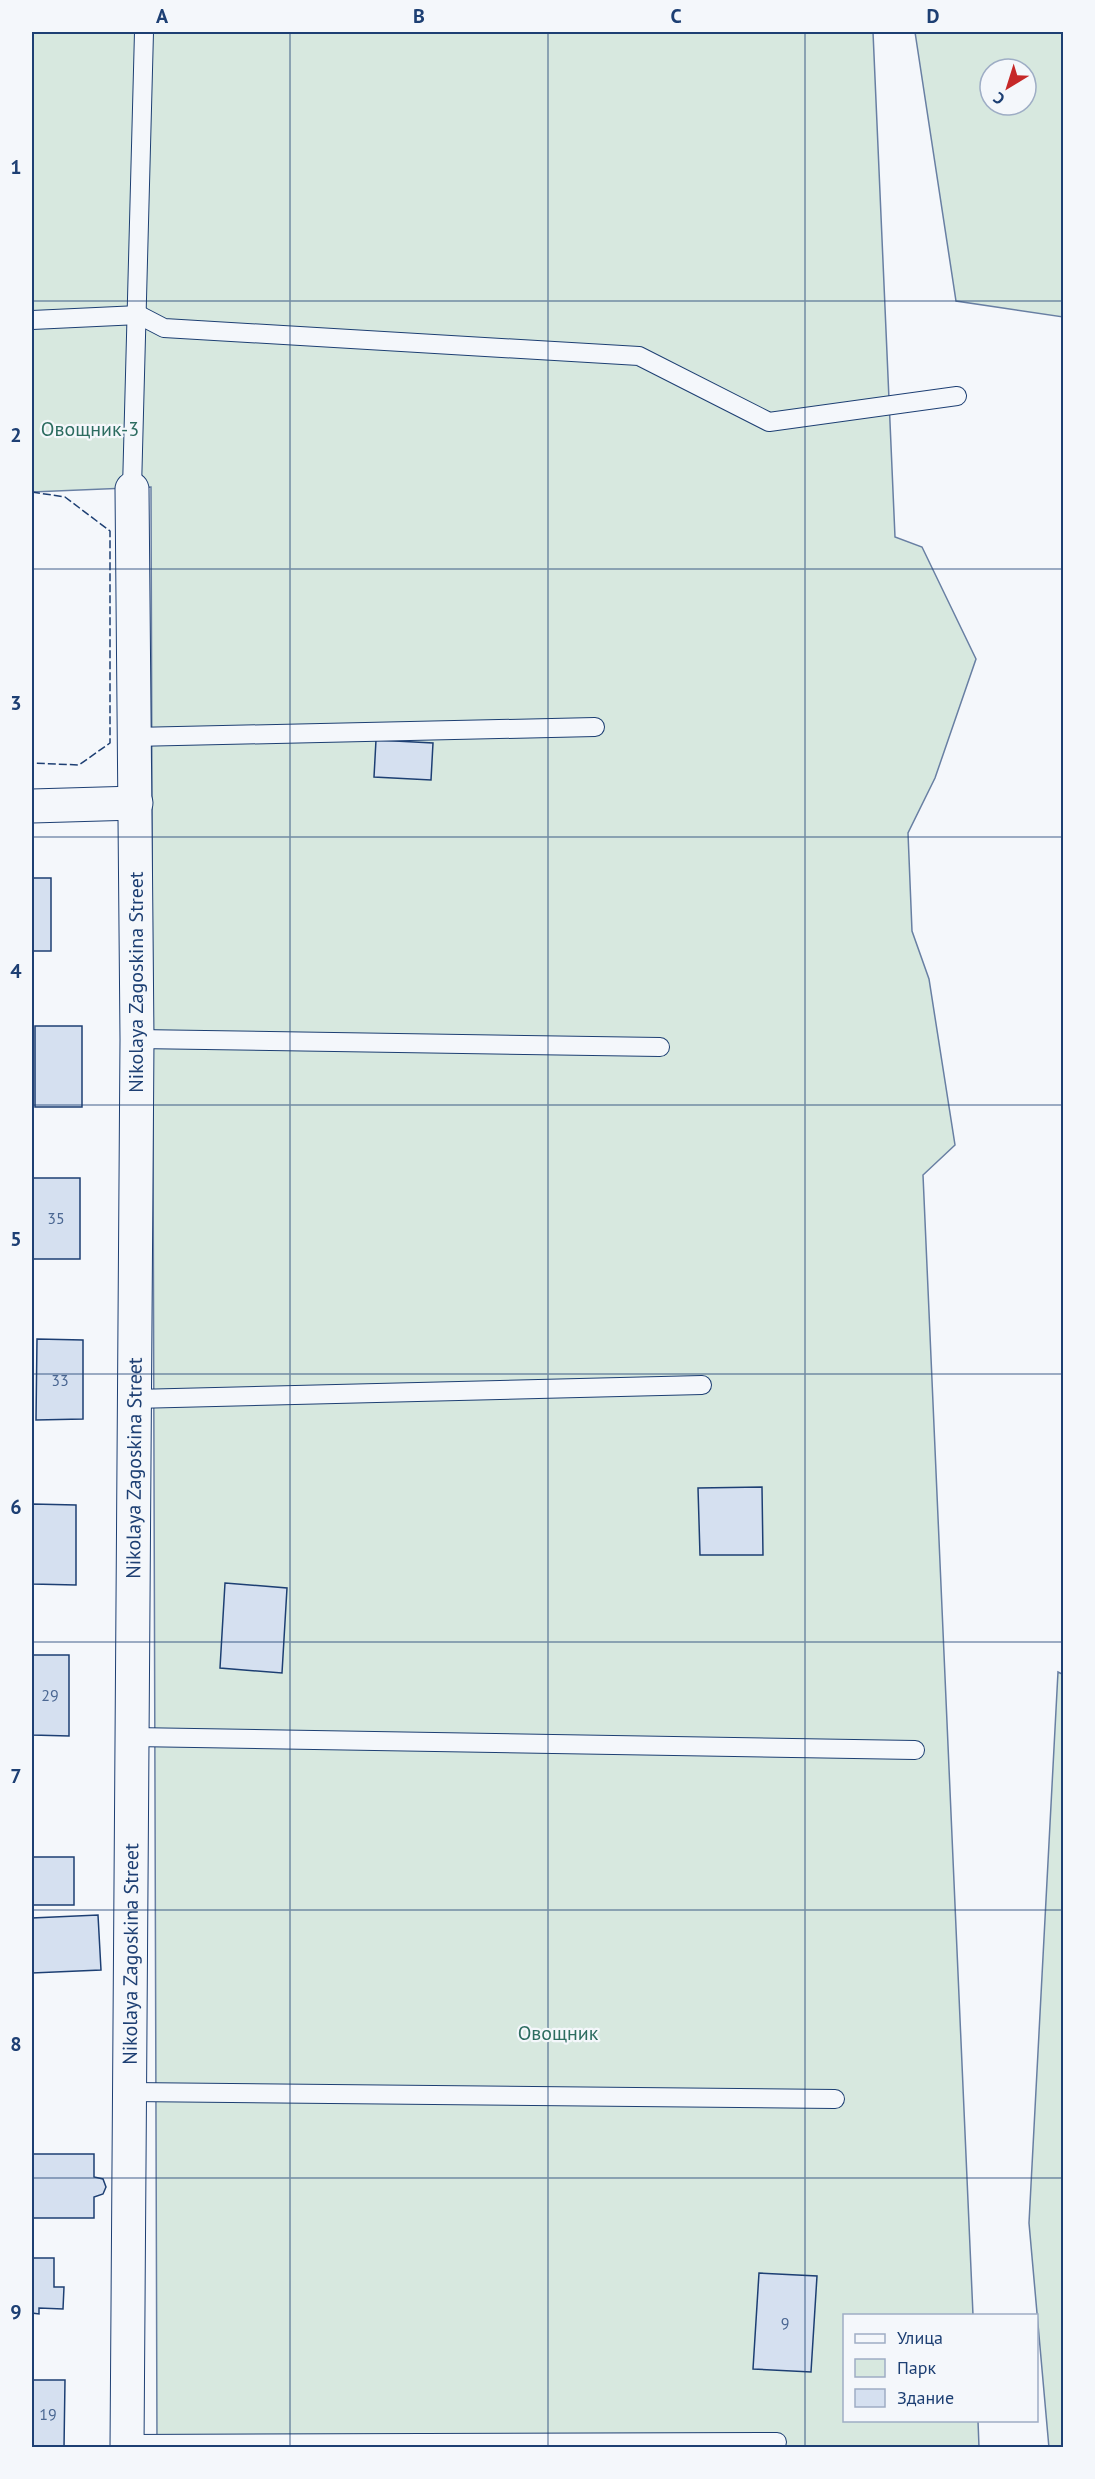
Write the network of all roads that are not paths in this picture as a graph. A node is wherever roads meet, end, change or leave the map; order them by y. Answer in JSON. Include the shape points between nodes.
{"nodes":[{"id":1,"x":144,"y":32,"type":"edge"},
{"id":2,"x":139,"y":315,"type":"junction"},
{"id":3,"x":32,"y":320,"type":"edge"},
{"id":4,"x":957,"y":396,"type":"dead end"},
{"id":5,"x":132,"y":489,"type":"joint"},
{"id":6,"x":595,"y":727,"type":"dead end"},
{"id":7,"x":133,"y":737,"type":"junction"},
{"id":8,"x":136,"y":803,"type":"junction"},
{"id":9,"x":32,"y":806,"type":"edge"},
{"id":10,"x":137,"y":1039,"type":"junction"},
{"id":11,"x":660,"y":1047,"type":"dead end"},
{"id":12,"x":702,"y":1385,"type":"dead end"},
{"id":13,"x":134,"y":1399,"type":"junction"},
{"id":14,"x":133,"y":1737,"type":"junction"},
{"id":15,"x":915,"y":1750,"type":"dead end"},
{"id":16,"x":130,"y":2092,"type":"junction"},
{"id":17,"x":835,"y":2099,"type":"dead end"},
{"id":18,"x":777,"y":2442,"type":"dead end"},
{"id":19,"x":127,"y":2446,"type":"edge"}],
"edges":[{"from":1,"to":2,"type":"lane"},
{"from":2,"to":3,"type":"lane"},
{"from":2,"to":4,"type":"lane","via":[[164,328],[639,356],[769,422]]},
{"from":2,"to":5,"type":"lane"},
{"from":5,"to":7,"type":"street","name":"Nikolaya Zagoskina Street"},
{"from":6,"to":7,"type":"lane"},
{"from":7,"to":8,"type":"street","name":"Nikolaya Zagoskina Street"},
{"from":8,"to":9,"type":"street"},
{"from":8,"to":10,"type":"street","name":"Nikolaya Zagoskina Street"},
{"from":10,"to":11,"type":"lane"},
{"from":10,"to":13,"type":"street","name":"Nikolaya Zagoskina Street"},
{"from":12,"to":13,"type":"lane"},
{"from":13,"to":14,"type":"street","name":"Nikolaya Zagoskina Street"},
{"from":14,"to":15,"type":"lane"},
{"from":14,"to":16,"type":"street","name":"Nikolaya Zagoskina Street"},
{"from":16,"to":17,"type":"lane"},
{"from":16,"to":19,"type":"street","name":"Nikolaya Zagoskina Street"},
{"from":18,"to":19,"type":"lane"}]}
